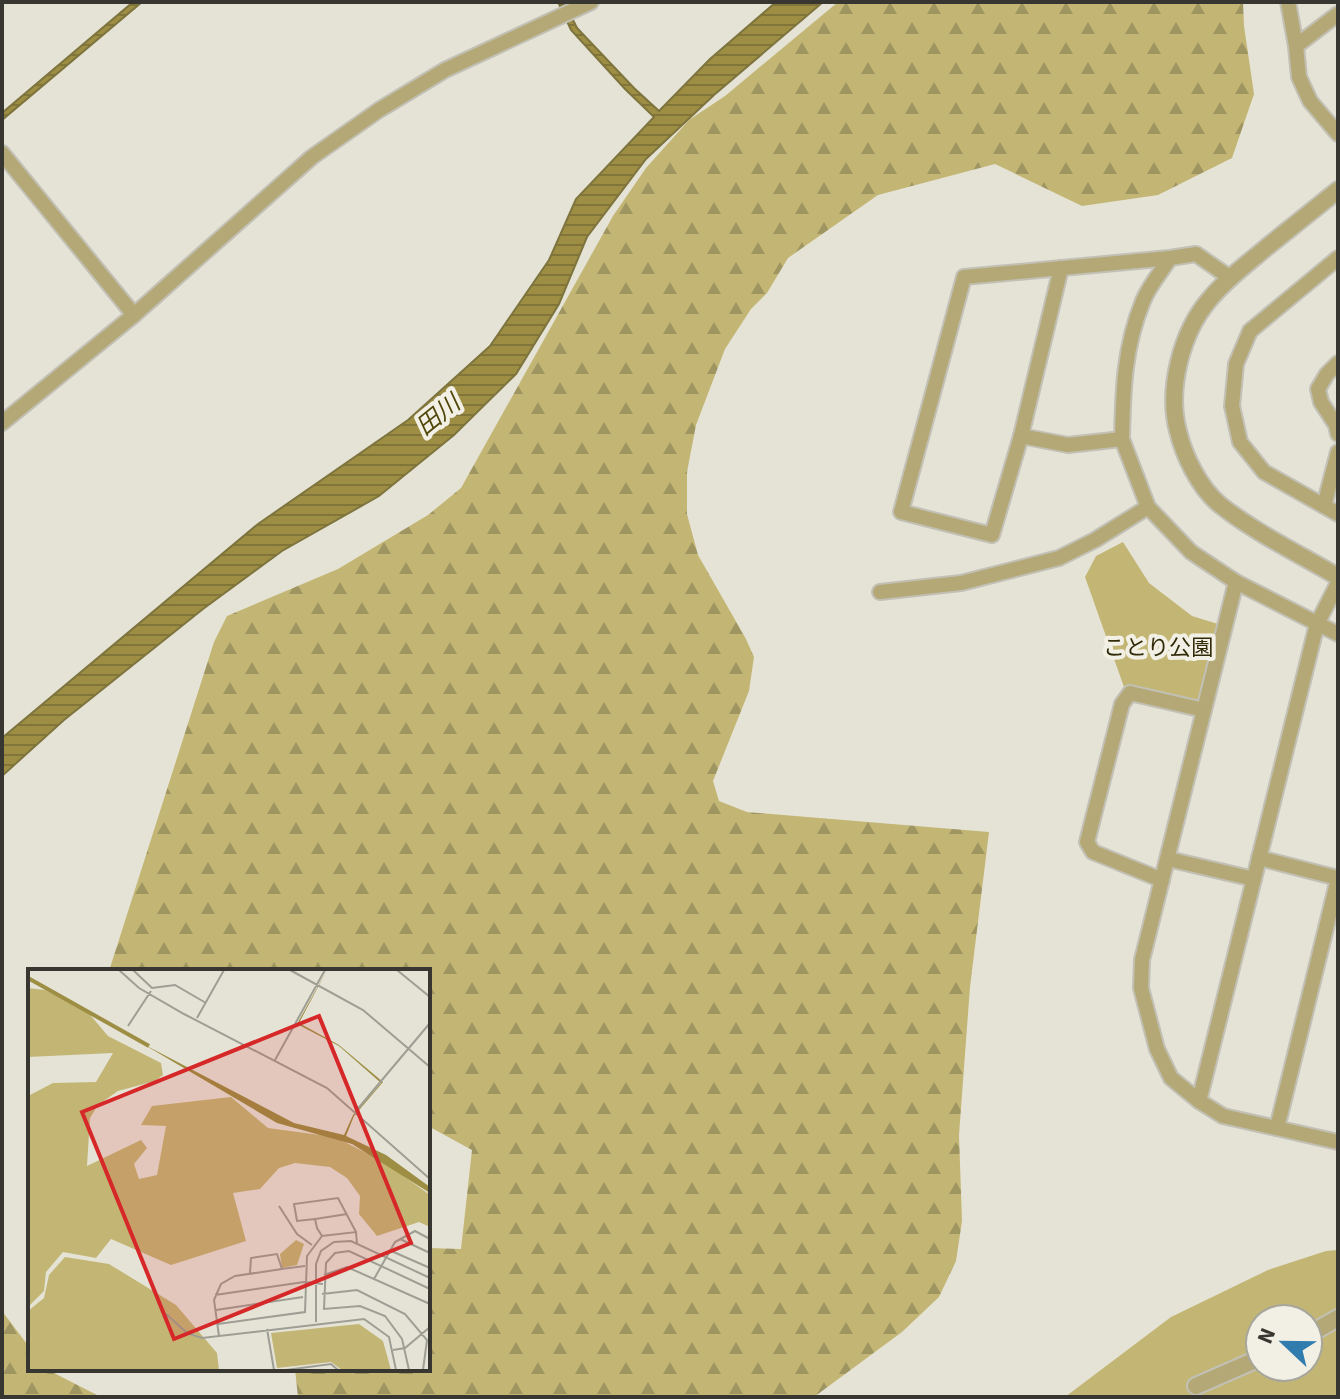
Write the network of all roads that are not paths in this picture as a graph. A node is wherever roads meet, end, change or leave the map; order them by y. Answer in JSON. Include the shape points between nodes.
{"nodes":[{"id":1,"x":591,"y":2,"type":"edge"},
{"id":2,"x":1288,"y":2,"type":"edge"},
{"id":3,"x":556,"y":9,"type":"edge"},
{"id":4,"x":1338,"y":14,"type":"edge"},
{"id":5,"x":1296,"y":46,"type":"junction"},
{"id":6,"x":1335,"y":125,"type":"edge"},
{"id":7,"x":2,"y":153,"type":"edge"},
{"id":8,"x":1338,"y":190,"type":"edge"},
{"id":9,"x":1170,"y":258,"type":"junction"},
{"id":10,"x":1338,"y":258,"type":"edge"},
{"id":11,"x":1061,"y":268,"type":"junction"},
{"id":12,"x":1229,"y":277,"type":"junction"},
{"id":13,"x":134,"y":315,"type":"junction"},
{"id":14,"x":1338,"y":363,"type":"edge"},
{"id":15,"x":2,"y":423,"type":"edge"},
{"id":16,"x":1338,"y":434,"type":"edge"},
{"id":17,"x":1021,"y":436,"type":"junction"},
{"id":18,"x":1122,"y":439,"type":"junction"},
{"id":19,"x":1338,"y":452,"type":"edge"},
{"id":20,"x":1324,"y":506,"type":"junction"},
{"id":21,"x":1148,"y":507,"type":"junction"},
{"id":22,"x":1338,"y":514,"type":"edge"},
{"id":23,"x":1338,"y":577,"type":"edge"},
{"id":24,"x":1236,"y":582,"type":"junction"},
{"id":25,"x":1338,"y":583,"type":"edge"},
{"id":26,"x":880,"y":592,"type":"dead end"},
{"id":27,"x":1317,"y":624,"type":"junction"},
{"id":28,"x":1338,"y":634,"type":"edge"},
{"id":29,"x":1204,"y":710,"type":"junction"},
{"id":30,"x":1259,"y":858,"type":"junction"},
{"id":31,"x":1168,"y":859,"type":"junction"},
{"id":32,"x":1338,"y":878,"type":"edge"},
{"id":33,"x":1254,"y":879,"type":"junction"},
{"id":34,"x":1162,"y":880,"type":"junction"},
{"id":35,"x":1335,"y":900,"type":"edge"},
{"id":36,"x":1199,"y":1101,"type":"junction"},
{"id":37,"x":1277,"y":1128,"type":"junction"},
{"id":38,"x":1338,"y":1142,"type":"edge"},
{"id":39,"x":1244,"y":1365,"type":"edge"},
{"id":40,"x":1196,"y":1386,"type":"dead end"}],
"edges":[{"from":1,"to":3,"type":"street"},
{"from":2,"to":5,"type":"street"},
{"from":3,"to":13,"type":"street","via":[[379,110],[312,157]]},
{"from":4,"to":5,"type":"street"},
{"from":5,"to":6,"type":"street","via":[[1299,77],[1310,101]]},
{"from":7,"to":13,"type":"street"},
{"from":8,"to":12,"type":"street"},
{"from":9,"to":11,"type":"street"},
{"from":9,"to":12,"type":"street","via":[[1196,254]]},
{"from":9,"to":18,"type":"street","via":[[1144,299],[1129,344]]},
{"from":10,"to":20,"type":"street","via":[[1250,331],[1236,364],[1232,406],[1240,442],[1264,472]]},
{"from":11,"to":17,"type":"street"},
{"from":11,"to":17,"type":"street","via":[[964,277],[901,512],[992,535]]},
{"from":12,"to":23,"type":"street","via":[[1193,325],[1177,365],[1173,390],[1181,445],[1217,503]]},
{"from":13,"to":15,"type":"street"},
{"from":14,"to":16,"type":"street","via":[[1318,389]]},
{"from":17,"to":18,"type":"street","via":[[1068,445]]},
{"from":18,"to":21,"type":"street"},
{"from":19,"to":20,"type":"street"},
{"from":20,"to":22,"type":"street"},
{"from":21,"to":24,"type":"street","via":[[1191,552]]},
{"from":21,"to":26,"type":"street","via":[[1059,558],[961,583]]},
{"from":24,"to":27,"type":"street"},
{"from":24,"to":29,"type":"street"},
{"from":25,"to":27,"type":"street"},
{"from":27,"to":28,"type":"street"},
{"from":27,"to":30,"type":"street"},
{"from":29,"to":31,"type":"street"},
{"from":29,"to":34,"type":"street","via":[[1130,693],[1122,704],[1087,842],[1093,852]]},
{"from":30,"to":32,"type":"street"},
{"from":30,"to":33,"type":"street"},
{"from":31,"to":33,"type":"street"},
{"from":31,"to":34,"type":"street"},
{"from":32,"to":35,"type":"street"},
{"from":33,"to":36,"type":"street"},
{"from":34,"to":36,"type":"street","via":[[1142,960],[1141,988],[1157,1049],[1171,1078]]},
{"from":35,"to":37,"type":"street"},
{"from":36,"to":37,"type":"street","via":[[1223,1116]]},
{"from":37,"to":38,"type":"street"},
{"from":39,"to":40,"type":"street"}]}
